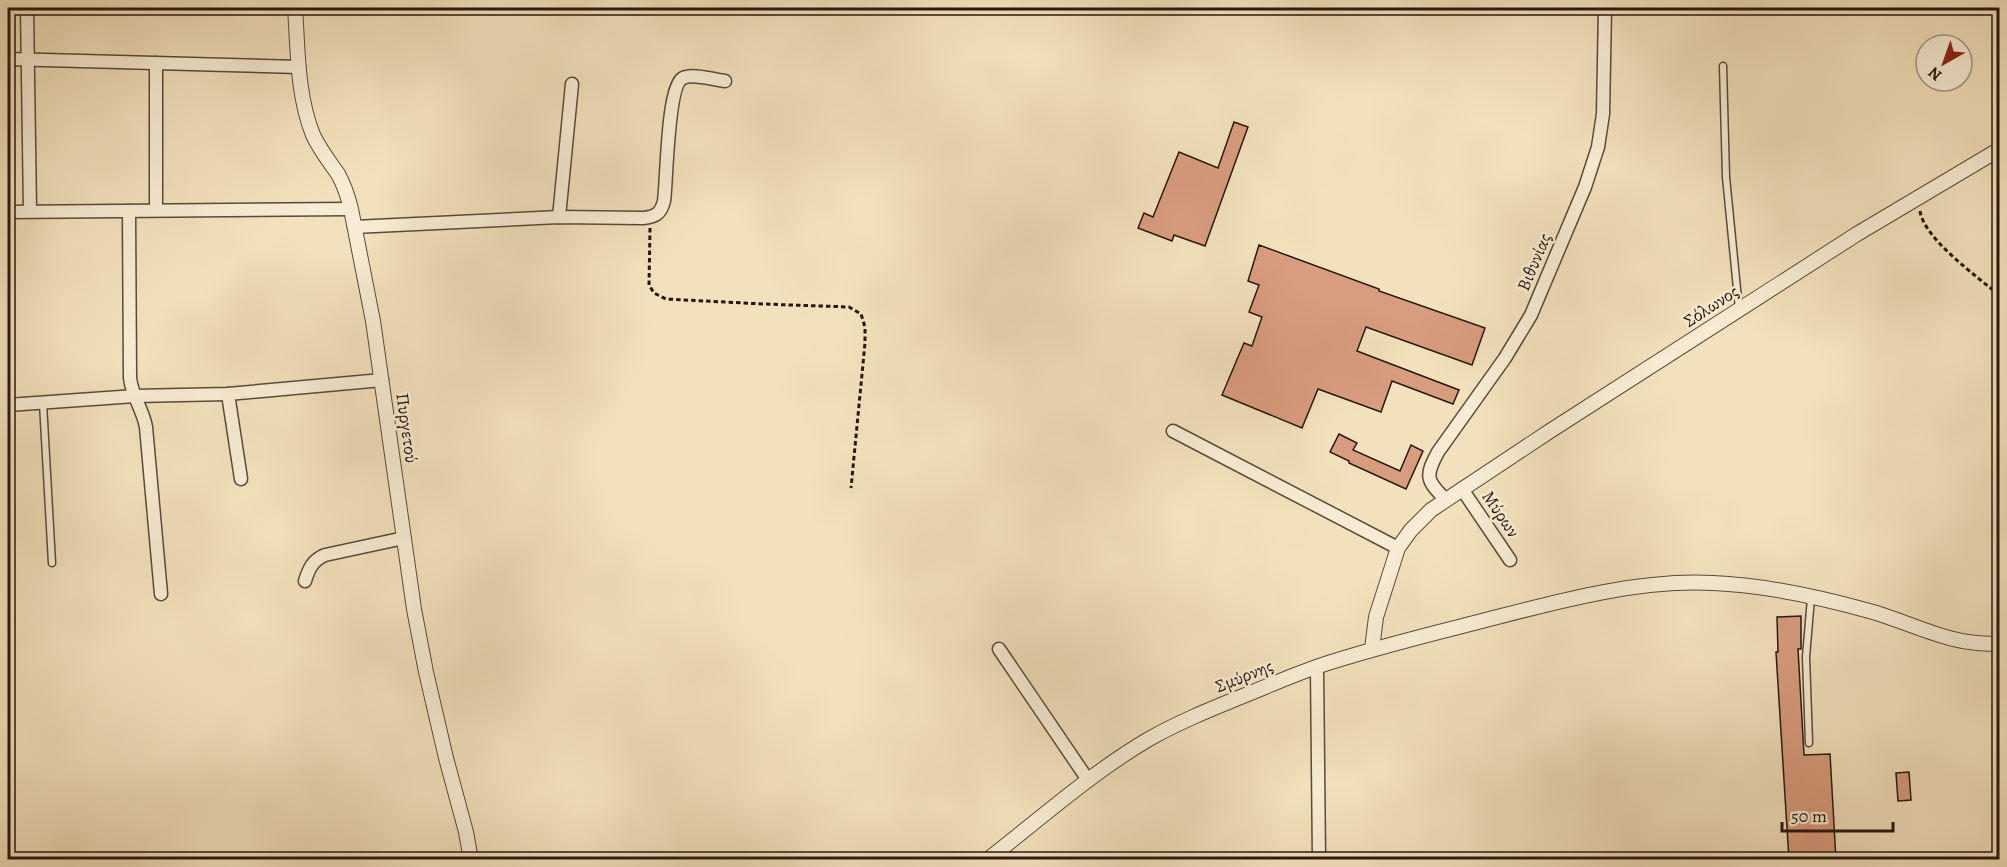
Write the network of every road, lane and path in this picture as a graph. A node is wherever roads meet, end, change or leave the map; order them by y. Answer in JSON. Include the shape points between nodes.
{"nodes":[{"id":1,"x":27,"y":8,"type":"edge"},
{"id":2,"x":296,"y":8,"type":"edge"},
{"id":3,"x":1605,"y":8,"type":"edge"},
{"id":4,"x":8,"y":59,"type":"edge"},
{"id":5,"x":27,"y":59,"type":"junction"},
{"id":6,"x":156,"y":63,"type":"junction"},
{"id":7,"x":299,"y":66,"type":"junction"},
{"id":8,"x":1723,"y":66,"type":"dead end"},
{"id":9,"x":725,"y":81,"type":"dead end"},
{"id":10,"x":572,"y":84,"type":"dead end"},
{"id":11,"x":2000,"y":148,"type":"edge"},
{"id":12,"x":1919,"y":196,"type":"junction"},
{"id":13,"x":351,"y":209,"type":"junction"},
{"id":14,"x":156,"y":210,"type":"junction"},
{"id":15,"x":30,"y":211,"type":"junction"},
{"id":16,"x":129,"y":211,"type":"junction"},
{"id":17,"x":8,"y":212,"type":"edge"},
{"id":18,"x":559,"y":217,"type":"junction"},
{"id":19,"x":649,"y":218,"type":"junction"},
{"id":20,"x":354,"y":227,"type":"junction"},
{"id":21,"x":2000,"y":296,"type":"edge"},
{"id":22,"x":1739,"y":309,"type":"junction"},
{"id":23,"x":382,"y":380,"type":"junction"},
{"id":24,"x":228,"y":394,"type":"junction"},
{"id":25,"x":135,"y":396,"type":"junction"},
{"id":26,"x":43,"y":402,"type":"junction"},
{"id":27,"x":8,"y":405,"type":"edge"},
{"id":28,"x":1173,"y":431,"type":"dead end"},
{"id":29,"x":241,"y":479,"type":"dead end"},
{"id":30,"x":851,"y":488,"type":"dead end"},
{"id":31,"x":1462,"y":489,"type":"junction"},
{"id":32,"x":1445,"y":499,"type":"junction"},
{"id":33,"x":404,"y":538,"type":"junction"},
{"id":34,"x":1398,"y":548,"type":"junction"},
{"id":35,"x":1510,"y":560,"type":"dead end"},
{"id":36,"x":52,"y":562,"type":"dead end"},
{"id":37,"x":305,"y":581,"type":"dead end"},
{"id":38,"x":161,"y":594,"type":"dead end"},
{"id":39,"x":1811,"y":598,"type":"junction"},
{"id":40,"x":2000,"y":643,"type":"edge"},
{"id":41,"x":999,"y":649,"type":"dead end"},
{"id":42,"x":1372,"y":650,"type":"junction"},
{"id":43,"x":1317,"y":667,"type":"junction"},
{"id":44,"x":1809,"y":743,"type":"dead end"},
{"id":45,"x":1088,"y":780,"type":"junction"},
{"id":46,"x":471,"y":860,"type":"edge"},
{"id":47,"x":987,"y":860,"type":"edge"},
{"id":48,"x":1319,"y":860,"type":"edge"}],
"edges":[{"from":1,"to":5,"type":"street"},
{"from":2,"to":7,"type":"street","name":"Πυργετού"},
{"from":3,"to":32,"type":"street","name":"Βιθυνίας","via":[[1602,129],[1594,163],[1531,315],[1434,459],[1428,478]]},
{"from":4,"to":5,"type":"street"},
{"from":5,"to":6,"type":"street"},
{"from":5,"to":15,"type":"street"},
{"from":6,"to":7,"type":"street"},
{"from":6,"to":14,"type":"street"},
{"from":7,"to":13,"type":"street","name":"Πυργετού","via":[[301,94],[313,134],[346,190]]},
{"from":8,"to":22,"type":"lane","via":[[1726,177]]},
{"from":9,"to":19,"type":"street","via":[[689,76],[677,85],[664,201],[660,213]]},
{"from":10,"to":18,"type":"street"},
{"from":11,"to":12,"type":"street","name":"Σόλωνος"},
{"from":12,"to":21,"type":"path","via":[[1921,219],[1932,236]]},
{"from":12,"to":22,"type":"street","name":"Σόλωνος"},
{"from":13,"to":14,"type":"street"},
{"from":13,"to":20,"type":"street","name":"Πυργετού"},
{"from":14,"to":16,"type":"street"},
{"from":15,"to":16,"type":"street"},
{"from":15,"to":17,"type":"street"},
{"from":16,"to":25,"type":"street","via":[[130,378]]},
{"from":18,"to":19,"type":"street"},
{"from":18,"to":20,"type":"street"},
{"from":19,"to":30,"type":"path","via":[[649,285],[666,299],[849,307],[861,314],[865,343]]},
{"from":20,"to":23,"type":"street","name":"Πυργετού"},
{"from":22,"to":31,"type":"street","name":"Σόλωνος"},
{"from":23,"to":24,"type":"street"},
{"from":23,"to":33,"type":"street","name":"Πυργετού"},
{"from":24,"to":25,"type":"street"},
{"from":24,"to":29,"type":"street"},
{"from":25,"to":26,"type":"street"},
{"from":25,"to":38,"type":"street","via":[[146,428]]},
{"from":26,"to":27,"type":"street"},
{"from":26,"to":36,"type":"lane"},
{"from":28,"to":34,"type":"street"},
{"from":31,"to":32,"type":"street","name":"Σόλωνος"},
{"from":31,"to":35,"type":"street","name":"Μύρων"},
{"from":32,"to":34,"type":"street","name":"Σόλωνος","via":[[1420,519]]},
{"from":33,"to":37,"type":"street","via":[[315,559]]},
{"from":33,"to":46,"type":"street","name":"Πυργετού","via":[[426,672]]},
{"from":34,"to":42,"type":"street","name":"Σόλωνος","via":[[1376,618]]},
{"from":39,"to":40,"type":"street","name":"Σμύρνης","via":[[1870,611],[1955,640]]},
{"from":39,"to":42,"type":"street","name":"Σμύρνης","via":[[1712,583],[1661,585],[1551,603]]},
{"from":39,"to":44,"type":"lane","via":[[1806,657]]},
{"from":41,"to":45,"type":"street"},
{"from":42,"to":43,"type":"street","name":"Σμύρνης"},
{"from":43,"to":45,"type":"street","name":"Σμύρνης","via":[[1175,726]]},
{"from":43,"to":48,"type":"street"},
{"from":45,"to":47,"type":"street","name":"Σμύρνης"}]}
